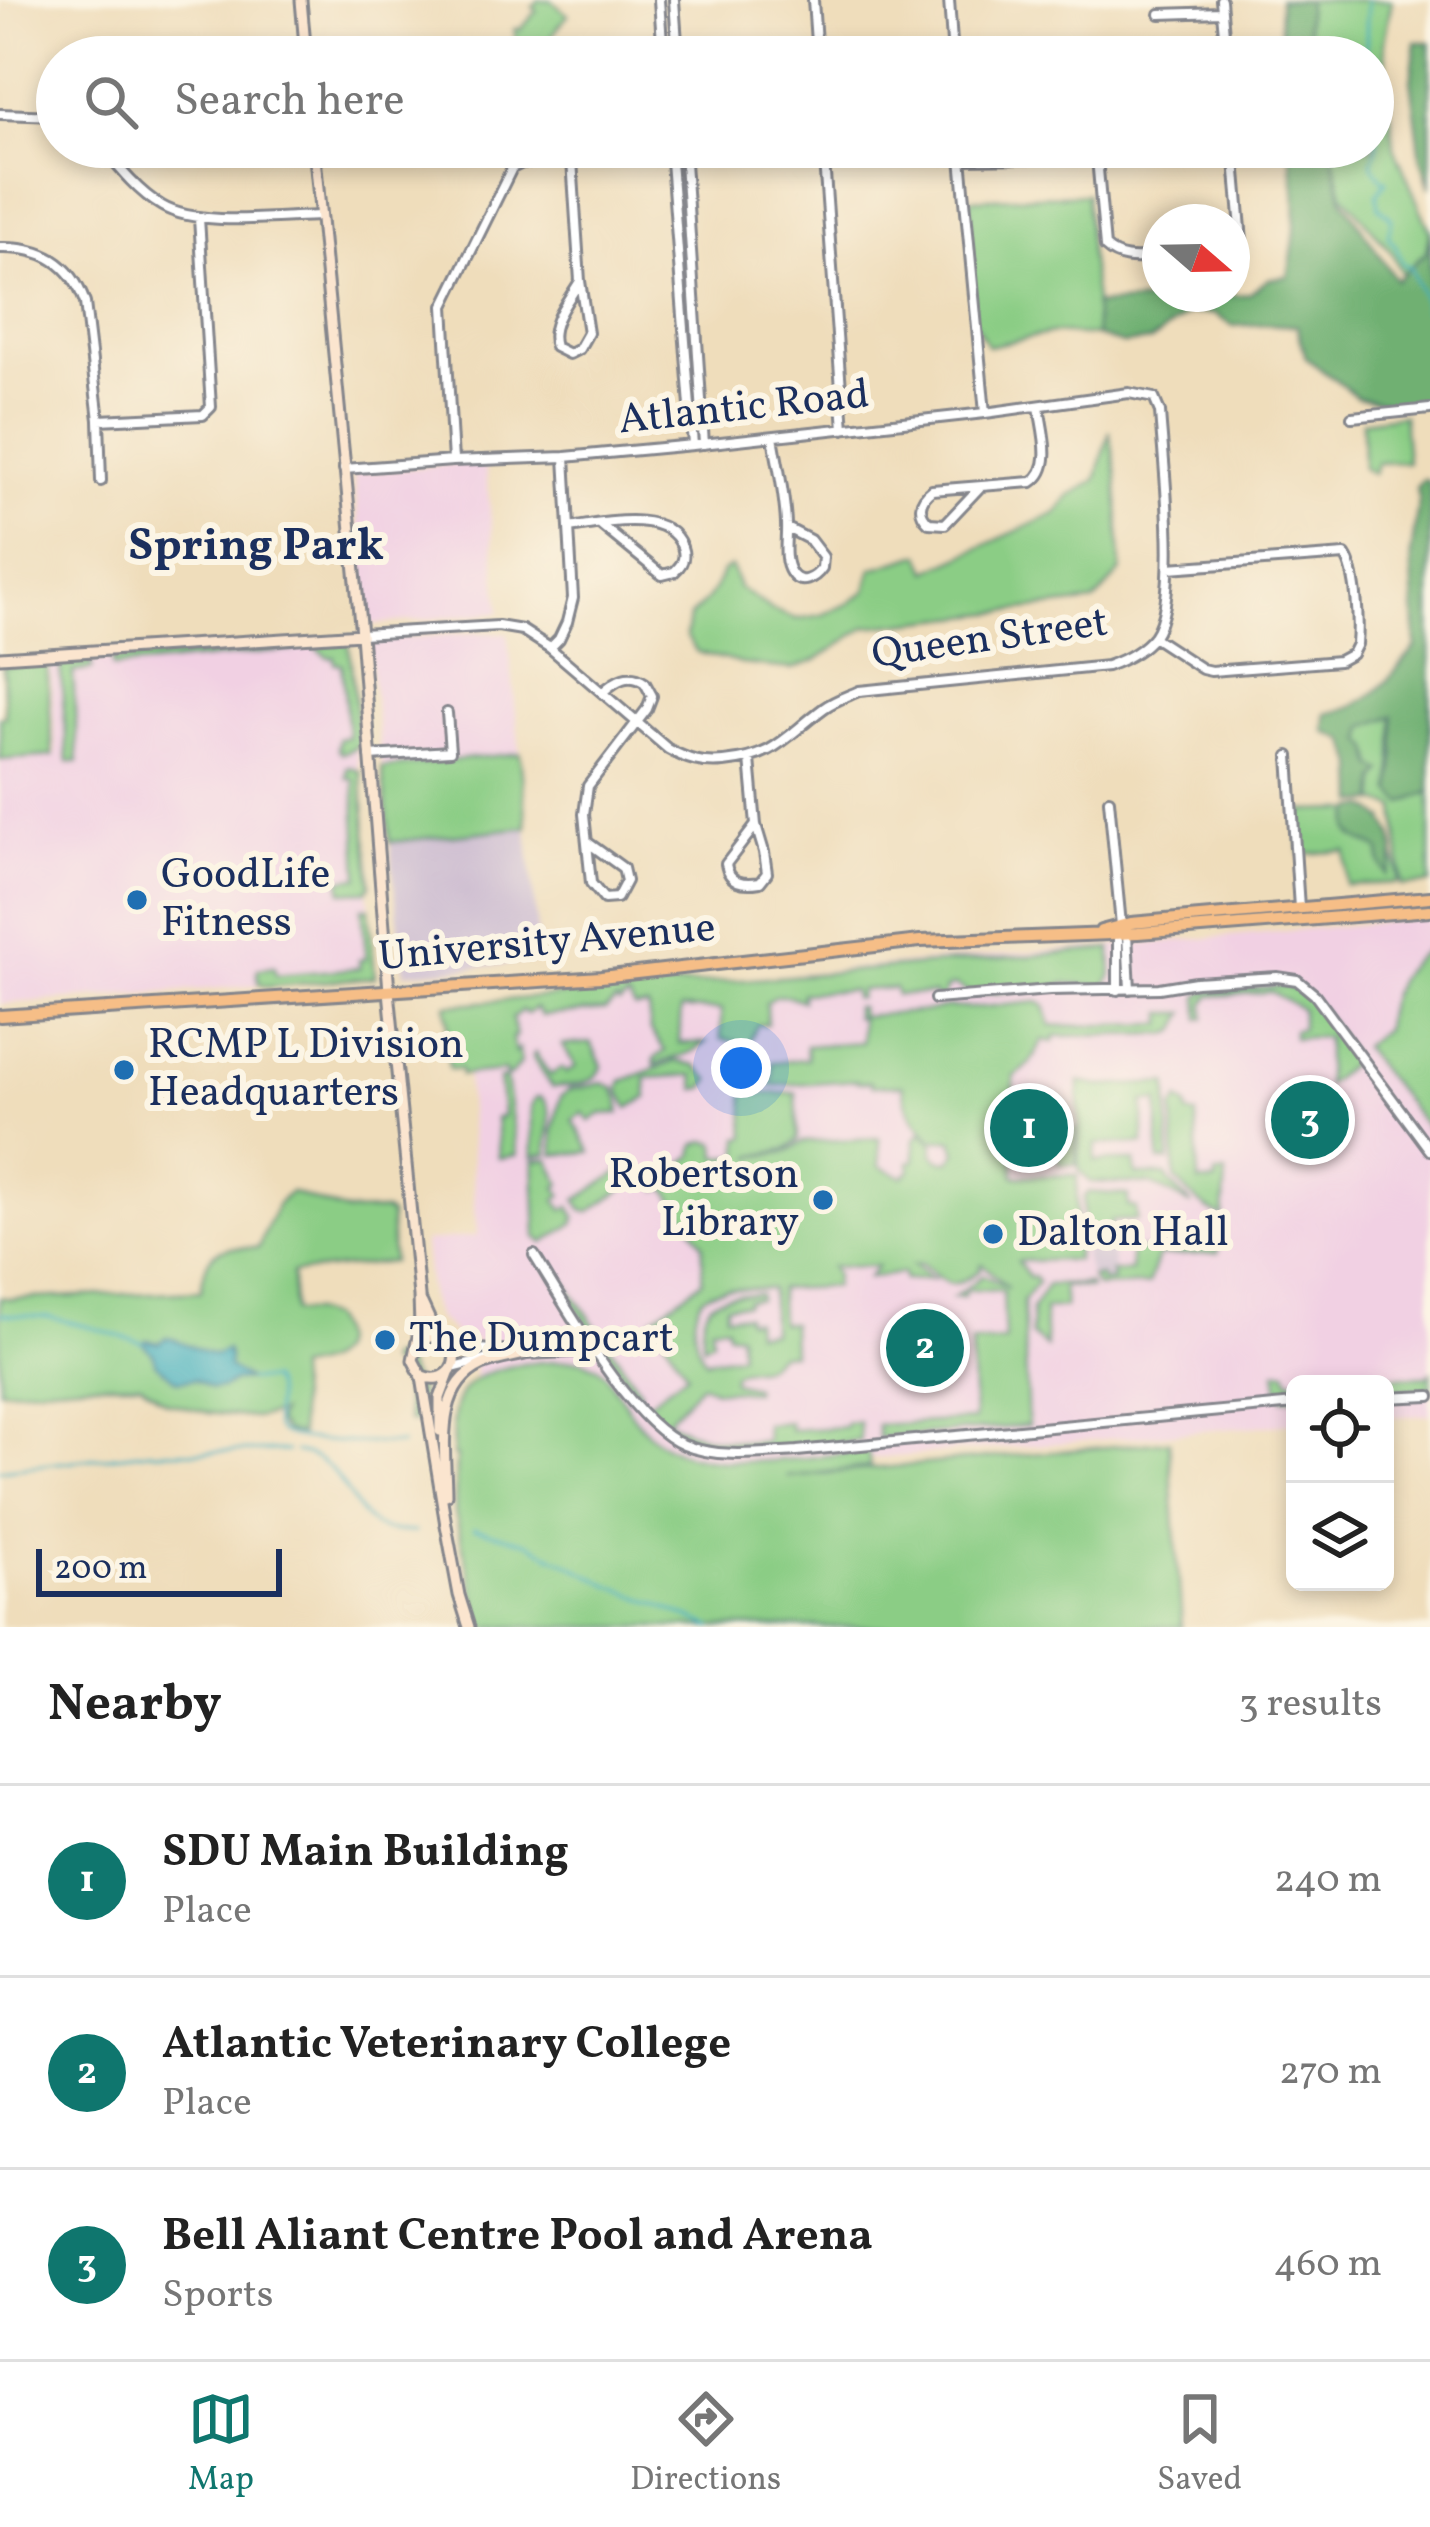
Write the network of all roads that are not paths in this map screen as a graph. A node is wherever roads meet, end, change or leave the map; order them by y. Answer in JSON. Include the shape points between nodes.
{"nodes":[{"id":1,"x":302,"y":0,"type":"edge"},
{"id":2,"x":659,"y":0,"type":"edge"},
{"id":3,"x":674,"y":0,"type":"edge"},
{"id":4,"x":812,"y":0,"type":"edge"},
{"id":5,"x":949,"y":0,"type":"edge"},
{"id":6,"x":1221,"y":0,"type":"edge"},
{"id":7,"x":1222,"y":12,"type":"junction"},
{"id":8,"x":1160,"y":14,"type":"dead end"},
{"id":9,"x":305,"y":36,"type":"edge"},
{"id":10,"x":662,"y":36,"type":"edge"},
{"id":11,"x":677,"y":36,"type":"edge"},
{"id":12,"x":815,"y":36,"type":"edge"},
{"id":13,"x":952,"y":36,"type":"edge"},
{"id":14,"x":1224,"y":36,"type":"edge"},
{"id":15,"x":0,"y":114,"type":"edge"},
{"id":16,"x":36,"y":115,"type":"edge"},
{"id":17,"x":121,"y":168,"type":"edge"},
{"id":18,"x":316,"y":168,"type":"edge"},
{"id":19,"x":512,"y":168,"type":"edge"},
{"id":20,"x":573,"y":168,"type":"edge"},
{"id":21,"x":671,"y":168,"type":"edge"},
{"id":22,"x":685,"y":168,"type":"edge"},
{"id":23,"x":825,"y":168,"type":"edge"},
{"id":24,"x":962,"y":168,"type":"edge"},
{"id":25,"x":1098,"y":168,"type":"edge"},
{"id":26,"x":1236,"y":168,"type":"edge"},
{"id":27,"x":1239,"y":204,"type":"edge"},
{"id":28,"x":319,"y":216,"type":"junction"},
{"id":29,"x":199,"y":218,"type":"junction"},
{"id":30,"x":0,"y":248,"type":"edge"},
{"id":31,"x":1142,"y":258,"type":"edge"},
{"id":32,"x":580,"y":280,"type":"junction"},
{"id":33,"x":1149,"y":396,"type":"joint"},
{"id":34,"x":1039,"y":406,"type":"junction"},
{"id":35,"x":1430,"y":409,"type":"edge"},
{"id":36,"x":985,"y":413,"type":"junction"},
{"id":37,"x":1352,"y":417,"type":"dead end"},
{"id":38,"x":99,"y":420,"type":"junction"},
{"id":39,"x":844,"y":429,"type":"junction"},
{"id":40,"x":773,"y":436,"type":"junction"},
{"id":41,"x":704,"y":444,"type":"junction"},
{"id":42,"x":693,"y":445,"type":"junction"},
{"id":43,"x":565,"y":457,"type":"junction"},
{"id":44,"x":453,"y":461,"type":"junction"},
{"id":45,"x":344,"y":469,"type":"junction"},
{"id":46,"x":101,"y":481,"type":"dead end"},
{"id":47,"x":980,"y":487,"type":"junction"},
{"id":48,"x":602,"y":526,"type":"junction"},
{"id":49,"x":568,"y":528,"type":"junction"},
{"id":50,"x":787,"y":528,"type":"junction"},
{"id":51,"x":1169,"y":568,"type":"junction"},
{"id":52,"x":361,"y":634,"type":"junction"},
{"id":53,"x":1153,"y":637,"type":"junction"},
{"id":54,"x":550,"y":648,"type":"junction"},
{"id":55,"x":0,"y":658,"type":"edge"},
{"id":56,"x":603,"y":692,"type":"junction"},
{"id":57,"x":447,"y":713,"type":"dead end"},
{"id":58,"x":636,"y":722,"type":"junction"},
{"id":59,"x":1289,"y":755,"type":"dead end"},
{"id":60,"x":370,"y":756,"type":"junction"},
{"id":61,"x":750,"y":759,"type":"junction"},
{"id":62,"x":1109,"y":800,"type":"dead end"},
{"id":63,"x":756,"y":825,"type":"junction"},
{"id":64,"x":587,"y":842,"type":"junction"},
{"id":65,"x":1430,"y":897,"type":"edge"},
{"id":66,"x":1299,"y":908,"type":"junction"},
{"id":67,"x":1430,"y":910,"type":"edge"},
{"id":68,"x":1121,"y":931,"type":"junction"},
{"id":69,"x":1129,"y":971,"type":"junction"},
{"id":70,"x":1159,"y":988,"type":"junction"},
{"id":71,"x":1130,"y":989,"type":"junction"},
{"id":72,"x":1118,"y":990,"type":"junction"},
{"id":73,"x":389,"y":991,"type":"junction"},
{"id":74,"x":935,"y":999,"type":"dead end"},
{"id":75,"x":0,"y":1016,"type":"edge"},
{"id":76,"x":1430,"y":1150,"type":"edge"},
{"id":77,"x":534,"y":1255,"type":"dead end"},
{"id":78,"x":419,"y":1296,"type":"junction"},
{"id":79,"x":578,"y":1324,"type":"junction"},
{"id":80,"x":437,"y":1336,"type":"junction"},
{"id":81,"x":450,"y":1342,"type":"junction"},
{"id":82,"x":414,"y":1349,"type":"junction"},
{"id":83,"x":596,"y":1351,"type":"junction"},
{"id":84,"x":558,"y":1352,"type":"junction"},
{"id":85,"x":529,"y":1353,"type":"junction"},
{"id":86,"x":451,"y":1371,"type":"junction"},
{"id":87,"x":422,"y":1376,"type":"junction"},
{"id":88,"x":1430,"y":1396,"type":"edge"},
{"id":89,"x":1394,"y":1398,"type":"edge"},
{"id":90,"x":1286,"y":1404,"type":"edge"},
{"id":91,"x":440,"y":1490,"type":"junction"},
{"id":92,"x":446,"y":1525,"type":"junction"},
{"id":93,"x":469,"y":1627,"type":"edge"}],
"edges":[{"from":1,"to":9,"type":"main road"},
{"from":2,"to":10,"type":"street"},
{"from":3,"to":11,"type":"street"},
{"from":4,"to":12,"type":"street"},
{"from":5,"to":13,"type":"street"},
{"from":6,"to":7,"type":"street"},
{"from":7,"to":8,"type":"street"},
{"from":7,"to":14,"type":"street"},
{"from":15,"to":16,"type":"street"},
{"from":17,"to":29,"type":"street","via":[[162,206]]},
{"from":18,"to":28,"type":"main road"},
{"from":19,"to":44,"type":"street","via":[[447,296]]},
{"from":20,"to":32,"type":"street"},
{"from":21,"to":42,"type":"street"},
{"from":22,"to":41,"type":"street"},
{"from":23,"to":39,"type":"street"},
{"from":24,"to":36,"type":"street"},
{"from":25,"to":31,"type":"street","via":[[1105,247]]},
{"from":26,"to":27,"type":"street"},
{"from":28,"to":29,"type":"street"},
{"from":28,"to":45,"type":"main road"},
{"from":29,"to":38,"type":"street","via":[[211,407],[203,415]]},
{"from":30,"to":38,"type":"street","via":[[40,252],[79,286]]},
{"from":32,"to":32,"type":"street","via":[[551,337],[569,354],[588,333]]},
{"from":33,"to":34,"type":"street","name":"Atlantic Road"},
{"from":33,"to":51,"type":"street","name":"Queen Street","via":[[1160,412]]},
{"from":34,"to":36,"type":"street","name":"Atlantic Road"},
{"from":34,"to":47,"type":"street","via":[[1044,472],[1032,482]]},
{"from":35,"to":37,"type":"street"},
{"from":36,"to":39,"type":"street","name":"Atlantic Road"},
{"from":38,"to":46,"type":"street"},
{"from":39,"to":40,"type":"street","name":"Atlantic Road"},
{"from":40,"to":41,"type":"street","name":"Atlantic Road"},
{"from":40,"to":50,"type":"street"},
{"from":41,"to":42,"type":"street","name":"Atlantic Road"},
{"from":42,"to":43,"type":"street","name":"Atlantic Road"},
{"from":43,"to":44,"type":"street","name":"Atlantic Road"},
{"from":43,"to":49,"type":"street"},
{"from":44,"to":45,"type":"street","name":"Atlantic Road"},
{"from":45,"to":52,"type":"main road"},
{"from":47,"to":47,"type":"street","via":[[932,490],[920,506],[924,519],[945,524]]},
{"from":48,"to":48,"type":"street","via":[[662,575],[683,561],[678,539],[658,524]]},
{"from":48,"to":49,"type":"street"},
{"from":49,"to":54,"type":"street","via":[[573,598]]},
{"from":50,"to":50,"type":"street","via":[[792,574],[817,575],[818,548]]},
{"from":51,"to":53,"type":"street","name":"Queen Street","via":[[1166,608]]},
{"from":51,"to":53,"type":"street","via":[[1345,555],[1357,644],[1339,661],[1210,671]]},
{"from":52,"to":54,"type":"street","via":[[498,626]]},
{"from":52,"to":55,"type":"main road"},
{"from":52,"to":60,"type":"main road"},
{"from":53,"to":61,"type":"street","name":"Queen Street","via":[[1107,666],[859,691]]},
{"from":54,"to":56,"type":"street"},
{"from":56,"to":58,"type":"street"},
{"from":56,"to":58,"type":"street","via":[[616,680],[645,683],[651,701]]},
{"from":57,"to":60,"type":"street","via":[[450,751]]},
{"from":58,"to":61,"type":"street","via":[[694,762]]},
{"from":58,"to":64,"type":"street","via":[[588,786]]},
{"from":59,"to":66,"type":"street"},
{"from":60,"to":73,"type":"main road"},
{"from":61,"to":63,"type":"street"},
{"from":62,"to":68,"type":"street"},
{"from":63,"to":63,"type":"street","via":[[725,864],[733,880],[760,882],[766,873]]},
{"from":64,"to":64,"type":"street","via":[[591,883],[604,899],[617,898],[623,868]]},
{"from":65,"to":66,"type":"main road","name":"University Avenue"},
{"from":66,"to":68,"type":"main road","name":"University Avenue"},
{"from":67,"to":68,"type":"main road","name":"University Avenue"},
{"from":68,"to":69,"type":"street"},
{"from":68,"to":72,"type":"street"},
{"from":68,"to":73,"type":"main road","name":"University Avenue","via":[[920,941]]},
{"from":69,"to":70,"type":"street"},
{"from":69,"to":71,"type":"street"},
{"from":70,"to":71,"type":"street"},
{"from":70,"to":76,"type":"street","via":[[1297,980]]},
{"from":71,"to":72,"type":"street"},
{"from":72,"to":74,"type":"street"},
{"from":73,"to":75,"type":"main road","name":"University Avenue"},
{"from":73,"to":78,"type":"main road"},
{"from":77,"to":79,"type":"street"},
{"from":78,"to":80,"type":"main road"},
{"from":78,"to":82,"type":"main road"},
{"from":79,"to":83,"type":"street"},
{"from":79,"to":84,"type":"street"},
{"from":80,"to":81,"type":"main road"},
{"from":80,"to":82,"type":"main road"},
{"from":81,"to":85,"type":"street"},
{"from":81,"to":86,"type":"main road"},
{"from":82,"to":87,"type":"main road"},
{"from":83,"to":84,"type":"street"},
{"from":83,"to":90,"type":"street","via":[[661,1433],[719,1453]]},
{"from":84,"to":85,"type":"street"},
{"from":85,"to":86,"type":"street"},
{"from":85,"to":92,"type":"main road","via":[[482,1365],[453,1392]]},
{"from":86,"to":87,"type":"main road"},
{"from":86,"to":91,"type":"main road","via":[[440,1398]]},
{"from":87,"to":91,"type":"main road"},
{"from":88,"to":89,"type":"street"},
{"from":91,"to":92,"type":"main road"},
{"from":92,"to":93,"type":"main road"}]}
